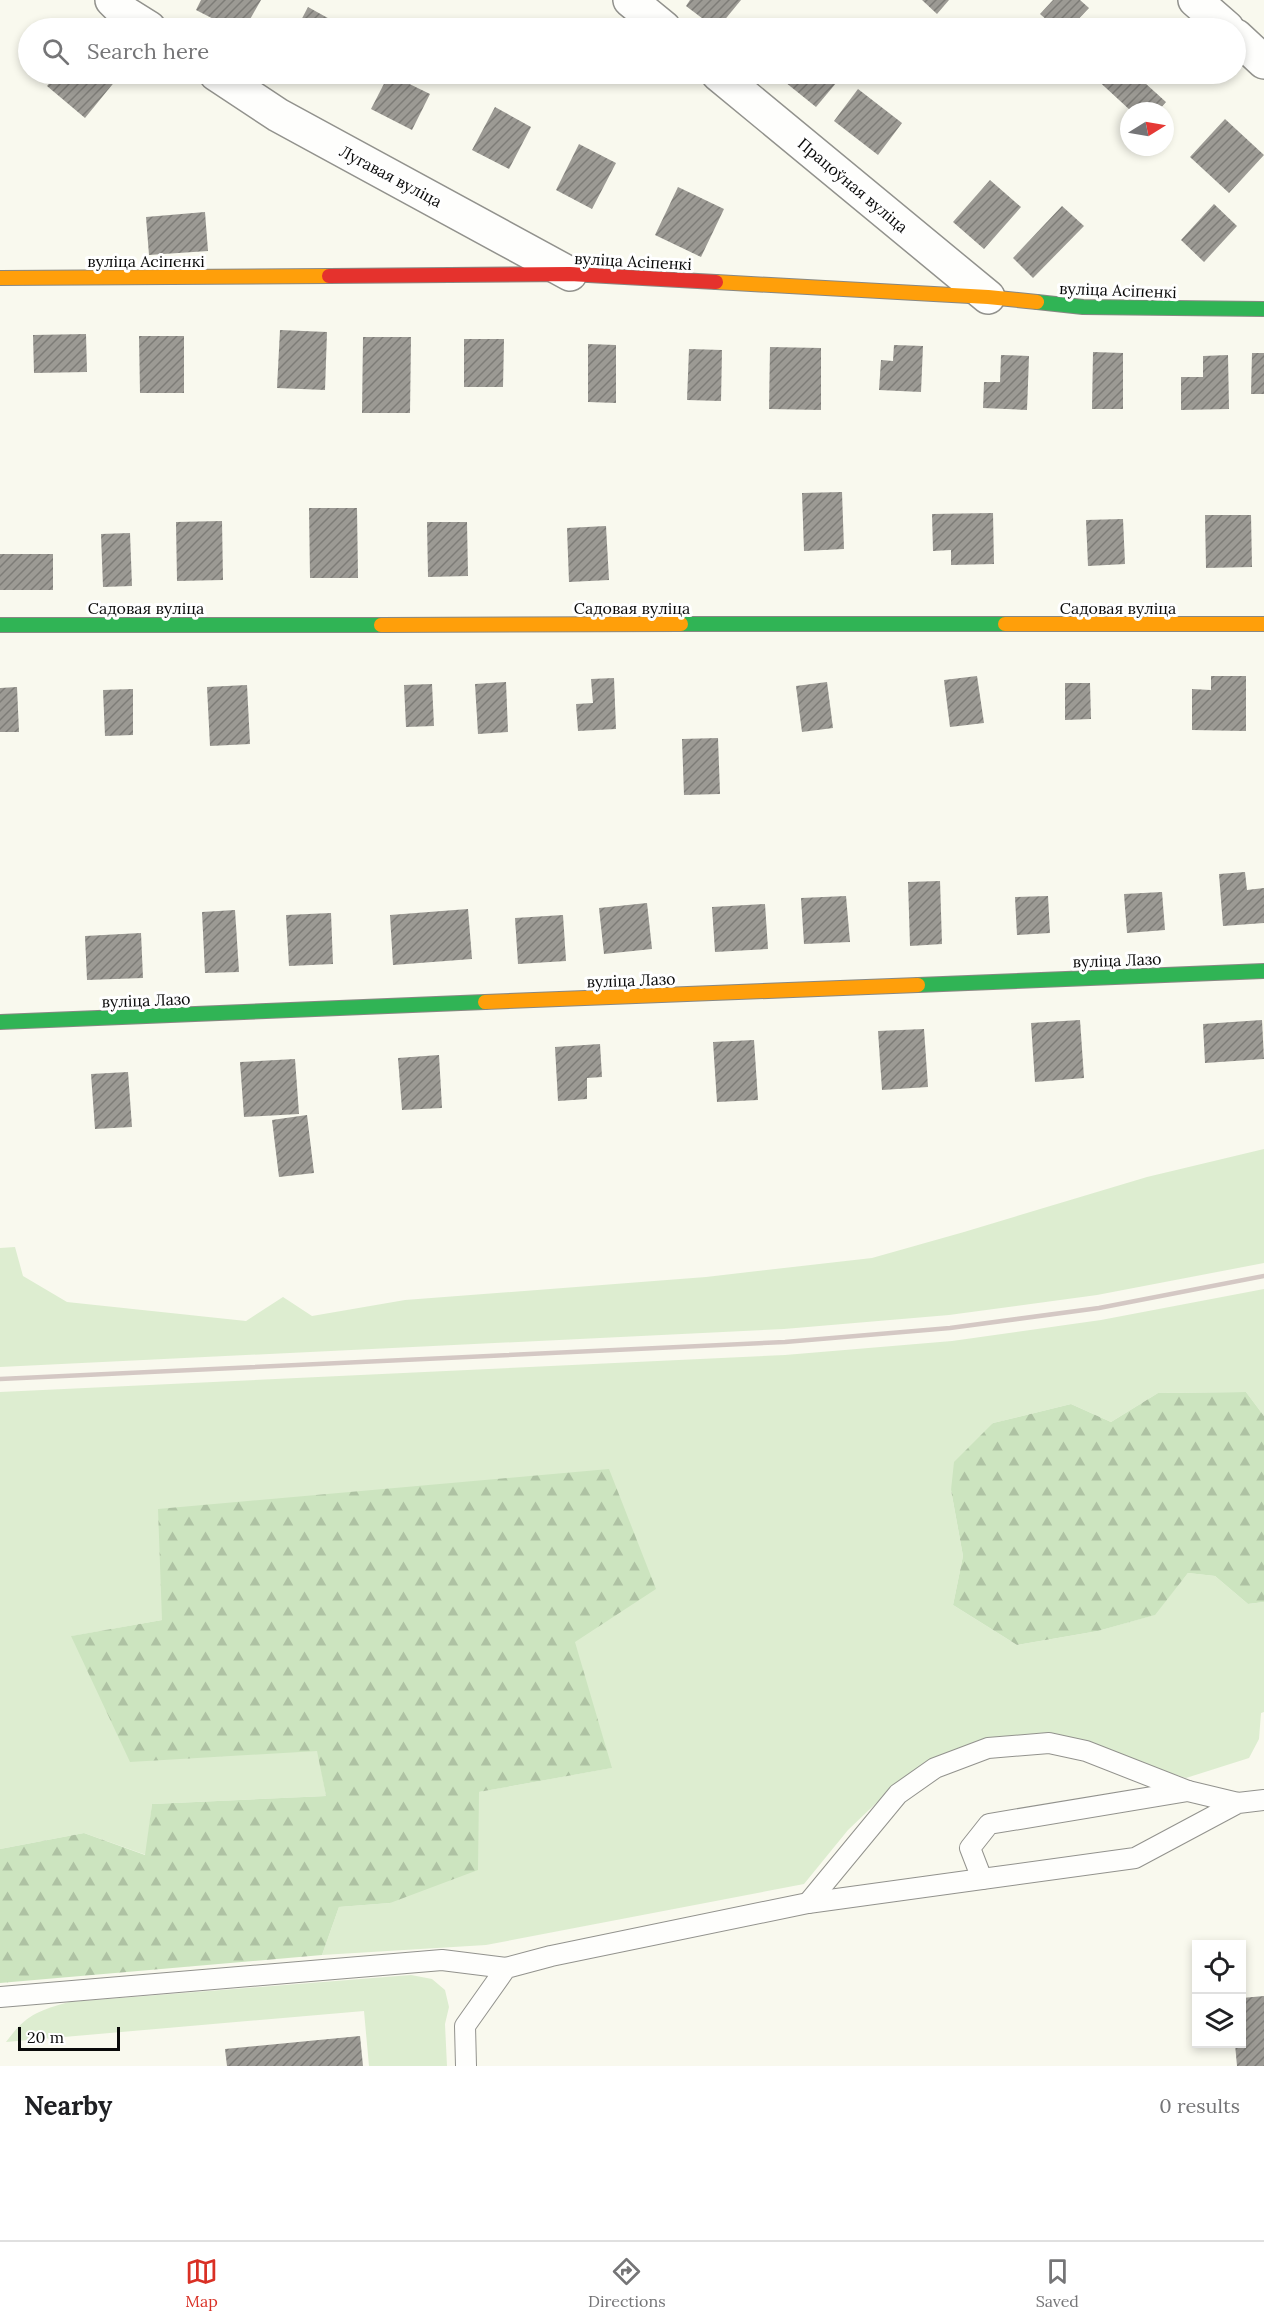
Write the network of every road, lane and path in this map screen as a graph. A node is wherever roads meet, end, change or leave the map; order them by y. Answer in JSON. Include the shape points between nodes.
{"nodes":[{"id":1,"x":112,"y":0,"type":"edge"},
{"id":2,"x":630,"y":0,"type":"edge"},
{"id":3,"x":1195,"y":0,"type":"edge"},
{"id":4,"x":133,"y":18,"type":"edge"},
{"id":5,"x":652,"y":18,"type":"edge"},
{"id":6,"x":1216,"y":18,"type":"edge"},
{"id":7,"x":1246,"y":45,"type":"edge"},
{"id":8,"x":1264,"y":62,"type":"edge"},
{"id":9,"x":231,"y":84,"type":"edge"},
{"id":10,"x":730,"y":84,"type":"edge"},
{"id":11,"x":570,"y":274,"type":"junction"},
{"id":12,"x":0,"y":278,"type":"edge"},
{"id":13,"x":988,"y":297,"type":"junction"},
{"id":14,"x":1264,"y":309,"type":"edge"},
{"id":15,"x":1264,"y":624,"type":"edge"},
{"id":16,"x":0,"y":625,"type":"edge"},
{"id":17,"x":1264,"y":971,"type":"edge"},
{"id":18,"x":0,"y":1022,"type":"edge"},
{"id":19,"x":1188,"y":1791,"type":"junction"},
{"id":20,"x":1264,"y":1800,"type":"edge"},
{"id":21,"x":1238,"y":1803,"type":"junction"},
{"id":22,"x":982,"y":1879,"type":"junction"},
{"id":23,"x":808,"y":1903,"type":"junction"},
{"id":24,"x":506,"y":1968,"type":"junction"},
{"id":25,"x":0,"y":1997,"type":"edge"},
{"id":26,"x":466,"y":2066,"type":"edge"}],
"edges":[{"from":1,"to":4,"type":"street"},
{"from":2,"to":5,"type":"street"},
{"from":3,"to":6,"type":"street"},
{"from":7,"to":8,"type":"street"},
{"from":9,"to":11,"type":"street","name":"Лугавая вуліца","via":[[278,115]]},
{"from":10,"to":13,"type":"street","name":"Працоўная вуліца"},
{"from":11,"to":12,"type":"street","name":"вуліца Асіпенкі"},
{"from":11,"to":13,"type":"street","name":"вуліца Асіпенкі"},
{"from":13,"to":14,"type":"street","name":"вуліца Асіпенкі","via":[[1083,307]]},
{"from":15,"to":16,"type":"street","name":"Садовая вуліца"},
{"from":17,"to":18,"type":"street","name":"вуліца Лазо"},
{"from":19,"to":21,"type":"lane"},
{"from":19,"to":22,"type":"lane","via":[[989,1824],[970,1848]]},
{"from":19,"to":23,"type":"lane","via":[[1086,1751],[1049,1743],[988,1748],[935,1767],[898,1794]]},
{"from":20,"to":21,"type":"lane"},
{"from":21,"to":22,"type":"lane","via":[[1135,1858]]},
{"from":22,"to":23,"type":"lane"},
{"from":23,"to":24,"type":"lane"},
{"from":24,"to":25,"type":"lane","via":[[442,1960]]},
{"from":24,"to":26,"type":"lane","via":[[465,2026]]}]}
